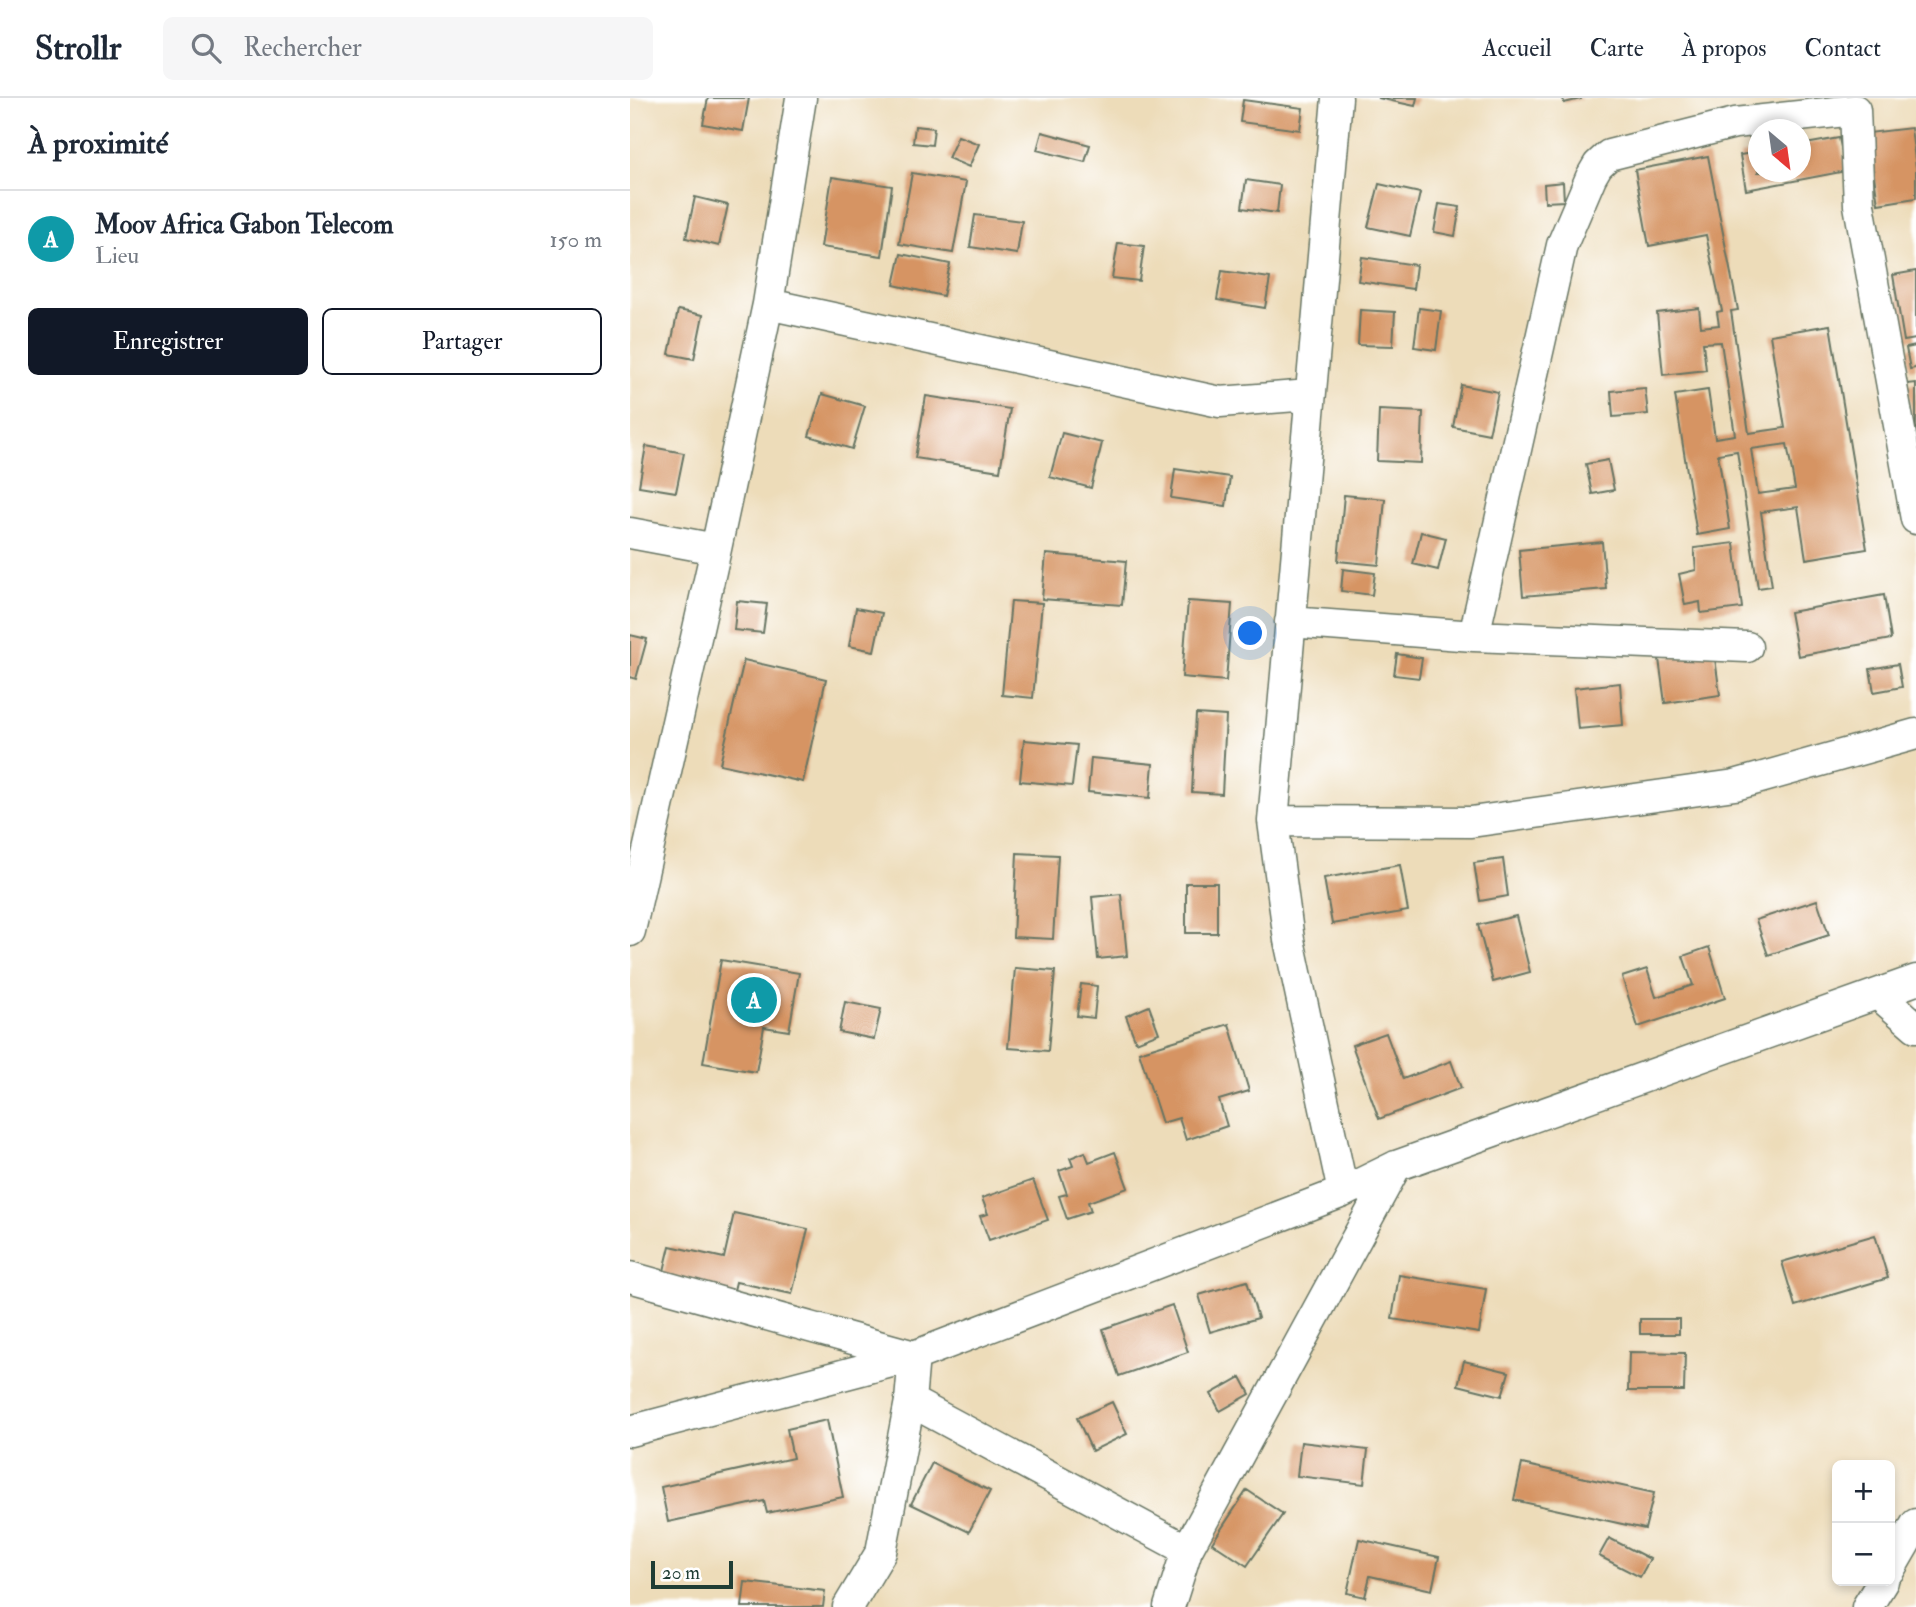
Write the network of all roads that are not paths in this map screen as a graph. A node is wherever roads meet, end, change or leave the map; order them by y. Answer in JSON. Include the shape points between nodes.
{"nodes":[{"id":1,"x":801,"y":98,"type":"edge"},
{"id":2,"x":1337,"y":98,"type":"edge"},
{"id":3,"x":768,"y":304,"type":"junction"},
{"id":4,"x":1309,"y":394,"type":"junction"},
{"id":5,"x":1916,"y":519,"type":"edge"},
{"id":6,"x":630,"y":533,"type":"edge"},
{"id":7,"x":716,"y":549,"type":"junction"},
{"id":8,"x":1290,"y":622,"type":"junction"},
{"id":9,"x":1474,"y":636,"type":"junction"},
{"id":10,"x":1747,"y":648,"type":"dead end"},
{"id":11,"x":1916,"y":734,"type":"edge"},
{"id":12,"x":1273,"y":821,"type":"junction"},
{"id":13,"x":630,"y":931,"type":"edge"},
{"id":14,"x":1916,"y":980,"type":"edge"},
{"id":15,"x":1878,"y":994,"type":"junction"},
{"id":16,"x":1916,"y":1027,"type":"edge"},
{"id":17,"x":1396,"y":1166,"type":"junction"},
{"id":18,"x":1343,"y":1192,"type":"junction"},
{"id":19,"x":630,"y":1277,"type":"edge"},
{"id":20,"x":914,"y":1356,"type":"junction"},
{"id":21,"x":911,"y":1401,"type":"junction"},
{"id":22,"x":630,"y":1431,"type":"edge"},
{"id":23,"x":1916,"y":1524,"type":"edge"},
{"id":24,"x":1187,"y":1550,"type":"junction"},
{"id":25,"x":1895,"y":1560,"type":"edge"},
{"id":26,"x":1880,"y":1586,"type":"edge"},
{"id":27,"x":848,"y":1607,"type":"edge"},
{"id":28,"x":1169,"y":1607,"type":"edge"},
{"id":29,"x":1867,"y":1607,"type":"edge"}],
"edges":[{"from":1,"to":3,"type":"street"},
{"from":2,"to":4,"type":"street"},
{"from":3,"to":4,"type":"street","via":[[1220,402]]},
{"from":3,"to":7,"type":"street"},
{"from":4,"to":8,"type":"street"},
{"from":5,"to":9,"type":"street","via":[[1859,205],[1855,110],[1735,122],[1622,151],[1598,165],[1562,245]]},
{"from":6,"to":7,"type":"street"},
{"from":7,"to":13,"type":"street"},
{"from":8,"to":9,"type":"street"},
{"from":8,"to":12,"type":"street"},
{"from":9,"to":10,"type":"street"},
{"from":11,"to":12,"type":"street","via":[[1735,785],[1471,822]]},
{"from":12,"to":18,"type":"street","via":[[1289,940]]},
{"from":14,"to":15,"type":"street"},
{"from":15,"to":16,"type":"street"},
{"from":15,"to":17,"type":"street"},
{"from":17,"to":18,"type":"street"},
{"from":17,"to":24,"type":"street"},
{"from":18,"to":20,"type":"street"},
{"from":19,"to":20,"type":"street"},
{"from":20,"to":21,"type":"street"},
{"from":20,"to":22,"type":"street"},
{"from":21,"to":24,"type":"street"},
{"from":21,"to":27,"type":"street","via":[[881,1552]]},
{"from":23,"to":25,"type":"street"},
{"from":24,"to":28,"type":"street"},
{"from":26,"to":29,"type":"street"}]}
